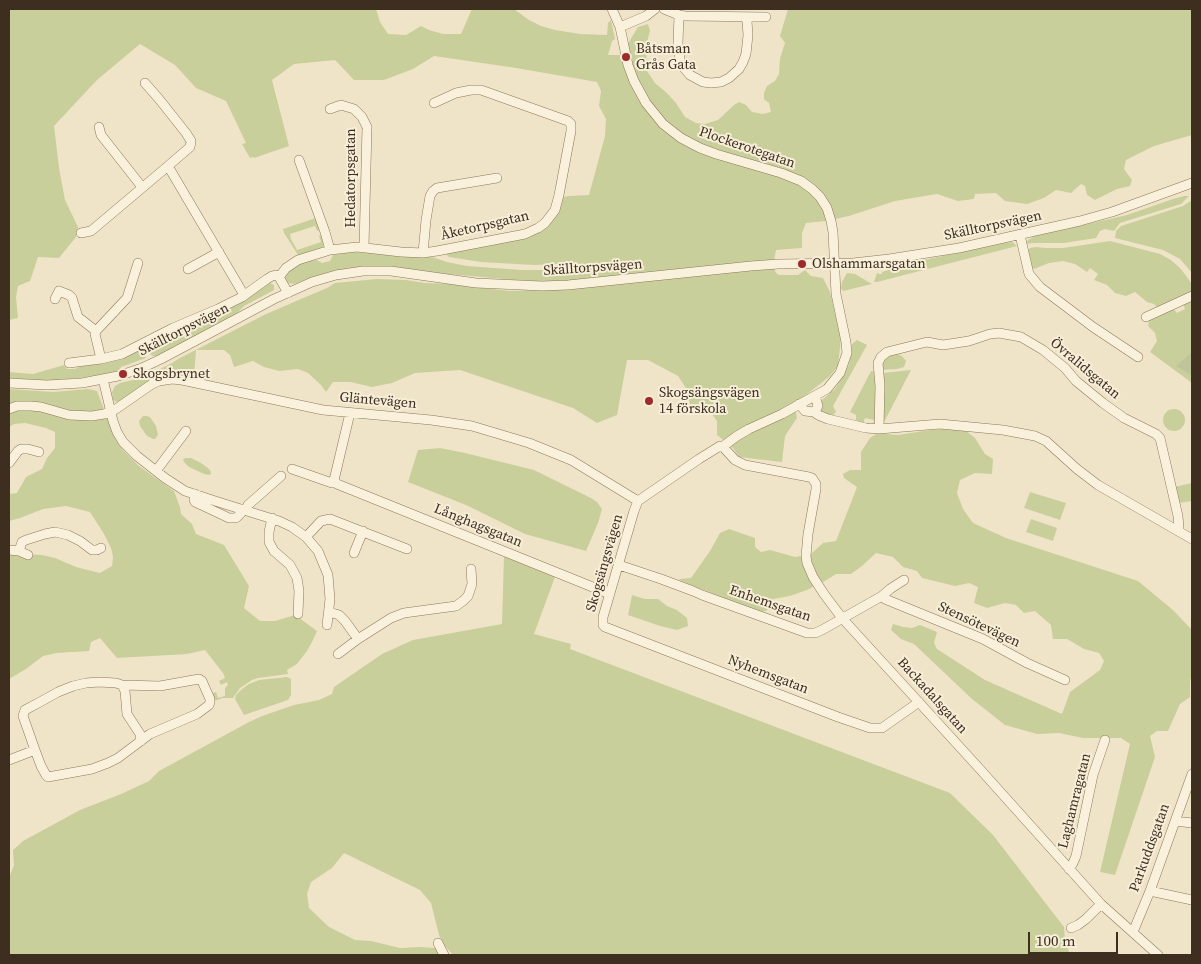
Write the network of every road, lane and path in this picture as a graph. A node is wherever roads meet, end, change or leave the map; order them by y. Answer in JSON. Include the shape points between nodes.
{"nodes":[{"id":1,"x":612,"y":9,"type":"edge"},
{"id":2,"x":655,"y":9,"type":"edge"},
{"id":3,"x":664,"y":9,"type":"edge"},
{"id":4,"x":679,"y":15,"type":"junction"},
{"id":5,"x":766,"y":17,"type":"dead end"},
{"id":6,"x":744,"y":18,"type":"junction"},
{"id":7,"x":620,"y":26,"type":"junction"},
{"id":8,"x":145,"y":83,"type":"dead end"},
{"id":9,"x":434,"y":103,"type":"dead end"},
{"id":10,"x":330,"y":109,"type":"dead end"},
{"id":11,"x":99,"y":127,"type":"dead end"},
{"id":12,"x":299,"y":160,"type":"dead end"},
{"id":13,"x":168,"y":166,"type":"junction"},
{"id":14,"x":497,"y":178,"type":"dead end"},
{"id":15,"x":1192,"y":183,"type":"edge"},
{"id":16,"x":142,"y":187,"type":"junction"},
{"id":17,"x":81,"y":233,"type":"dead end"},
{"id":18,"x":1020,"y":235,"type":"junction"},
{"id":19,"x":364,"y":247,"type":"junction"},
{"id":20,"x":330,"y":250,"type":"junction"},
{"id":21,"x":219,"y":252,"type":"junction"},
{"id":22,"x":423,"y":253,"type":"junction"},
{"id":23,"x":138,"y":263,"type":"dead end"},
{"id":24,"x":834,"y":263,"type":"junction"},
{"id":25,"x":188,"y":269,"type":"dead end"},
{"id":26,"x":279,"y":277,"type":"junction"},
{"id":27,"x":288,"y":293,"type":"junction"},
{"id":28,"x":244,"y":295,"type":"junction"},
{"id":29,"x":1192,"y":296,"type":"edge"},
{"id":30,"x":55,"y":299,"type":"dead end"},
{"id":31,"x":1146,"y":316,"type":"dead end"},
{"id":32,"x":96,"y":331,"type":"junction"},
{"id":33,"x":1138,"y":357,"type":"dead end"},
{"id":34,"x":101,"y":359,"type":"junction"},
{"id":35,"x":69,"y":363,"type":"dead end"},
{"id":36,"x":103,"y":379,"type":"junction"},
{"id":37,"x":9,"y":383,"type":"edge"},
{"id":38,"x":815,"y":396,"type":"junction"},
{"id":39,"x":799,"y":404,"type":"junction"},
{"id":40,"x":9,"y":409,"type":"edge"},
{"id":41,"x":110,"y":411,"type":"junction"},
{"id":42,"x":814,"y":412,"type":"junction"},
{"id":43,"x":350,"y":413,"type":"junction"},
{"id":44,"x":879,"y":429,"type":"junction"},
{"id":45,"x":186,"y":430,"type":"dead end"},
{"id":46,"x":722,"y":447,"type":"junction"},
{"id":47,"x":39,"y":452,"type":"dead end"},
{"id":48,"x":9,"y":463,"type":"edge"},
{"id":49,"x":292,"y":469,"type":"dead end"},
{"id":50,"x":156,"y":471,"type":"junction"},
{"id":51,"x":281,"y":476,"type":"dead end"},
{"id":52,"x":336,"y":482,"type":"junction"},
{"id":53,"x":638,"y":502,"type":"junction"},
{"id":54,"x":244,"y":509,"type":"junction"},
{"id":55,"x":272,"y":518,"type":"junction"},
{"id":56,"x":362,"y":531,"type":"junction"},
{"id":57,"x":1178,"y":531,"type":"junction"},
{"id":58,"x":306,"y":538,"type":"junction"},
{"id":59,"x":1192,"y":539,"type":"edge"},
{"id":60,"x":101,"y":548,"type":"dead end"},
{"id":61,"x":408,"y":549,"type":"dead end"},
{"id":62,"x":9,"y":550,"type":"edge"},
{"id":63,"x":19,"y":551,"type":"junction"},
{"id":64,"x":354,"y":553,"type":"dead end"},
{"id":65,"x":28,"y":556,"type":"dead end"},
{"id":66,"x":618,"y":565,"type":"junction"},
{"id":67,"x":471,"y":570,"type":"dead end"},
{"id":68,"x":904,"y":580,"type":"dead end"},
{"id":69,"x":610,"y":594,"type":"junction"},
{"id":70,"x":882,"y":596,"type":"junction"},
{"id":71,"x":329,"y":612,"type":"junction"},
{"id":72,"x":298,"y":614,"type":"dead end"},
{"id":73,"x":842,"y":618,"type":"junction"},
{"id":74,"x":326,"y":624,"type":"dead end"},
{"id":75,"x":603,"y":625,"type":"joint"},
{"id":76,"x":358,"y":639,"type":"junction"},
{"id":77,"x":338,"y":654,"type":"dead end"},
{"id":78,"x":1065,"y":680,"type":"dead end"},
{"id":79,"x":125,"y":687,"type":"junction"},
{"id":80,"x":919,"y":702,"type":"junction"},
{"id":81,"x":143,"y":737,"type":"junction"},
{"id":82,"x":1105,"y":740,"type":"dead end"},
{"id":83,"x":35,"y":750,"type":"junction"},
{"id":84,"x":9,"y":760,"type":"edge"},
{"id":85,"x":1192,"y":774,"type":"edge"},
{"id":86,"x":1175,"y":821,"type":"junction"},
{"id":87,"x":1192,"y":823,"type":"edge"},
{"id":88,"x":1069,"y":868,"type":"junction"},
{"id":89,"x":1150,"y":891,"type":"junction"},
{"id":90,"x":1192,"y":900,"type":"edge"},
{"id":91,"x":1101,"y":904,"type":"junction"},
{"id":92,"x":1071,"y":928,"type":"dead end"},
{"id":93,"x":1133,"y":932,"type":"junction"},
{"id":94,"x":438,"y":943,"type":"dead end"},
{"id":95,"x":444,"y":955,"type":"edge"},
{"id":96,"x":1158,"y":955,"type":"edge"}],
"edges":[{"from":1,"to":7,"type":"street","name":"Plockerotegatan"},
{"from":2,"to":7,"type":"street"},
{"from":3,"to":4,"type":"street"},
{"from":4,"to":6,"type":"street"},
{"from":4,"to":6,"type":"street","via":[[680,60],[690,75],[711,83],[729,78],[743,62],[748,46],[747,21]]},
{"from":5,"to":6,"type":"street"},
{"from":7,"to":24,"type":"street","name":"Plockerotegatan","via":[[636,86],[654,114],[690,143],[796,178],[808,186],[826,206],[833,232]]},
{"from":8,"to":13,"type":"street","via":[[191,141],[190,147]]},
{"from":9,"to":22,"type":"street","name":"Åketorpsgatan","via":[[456,93],[481,90],[566,120],[571,124],[571,131],[557,205],[538,228],[517,236]]},
{"from":10,"to":19,"type":"street","name":"Hedatorpsgatan","via":[[341,105],[354,109],[367,127]]},
{"from":11,"to":16,"type":"street"},
{"from":12,"to":20,"type":"street"},
{"from":13,"to":16,"type":"street"},
{"from":13,"to":21,"type":"street"},
{"from":14,"to":22,"type":"street","via":[[433,191]]},
{"from":15,"to":18,"type":"street","name":"Skälltorpsvägen","via":[[1112,212]]},
{"from":16,"to":17,"type":"street","via":[[91,231]]},
{"from":18,"to":24,"type":"street","name":"Skälltorpsvägen","via":[[923,254]]},
{"from":18,"to":33,"type":"street","via":[[1029,274],[1040,287]]},
{"from":19,"to":20,"type":"street","name":"Åketorpsgatan"},
{"from":19,"to":22,"type":"street","name":"Åketorpsgatan"},
{"from":20,"to":26,"type":"street","name":"Åketorpsgatan","via":[[298,260]]},
{"from":21,"to":25,"type":"street"},
{"from":21,"to":28,"type":"street"},
{"from":23,"to":32,"type":"street","via":[[127,298]]},
{"from":24,"to":27,"type":"street","name":"Skälltorpsvägen","via":[[760,265],[559,286],[476,283],[391,271],[363,271],[327,277]]},
{"from":24,"to":38,"type":"street","via":[[846,353],[835,381]]},
{"from":26,"to":27,"type":"street"},
{"from":26,"to":28,"type":"street","name":"Åketorpsgatan","via":[[267,278]]},
{"from":27,"to":36,"type":"street","name":"Skälltorpsvägen","via":[[162,359]]},
{"from":28,"to":34,"type":"street","name":"Åketorpsgatan","via":[[122,354]]},
{"from":29,"to":31,"type":"street"},
{"from":30,"to":32,"type":"street","via":[[59,291],[69,295],[78,317]]},
{"from":32,"to":34,"type":"street"},
{"from":34,"to":35,"type":"street","name":"Åketorpsgatan"},
{"from":36,"to":37,"type":"street","name":"Skälltorpsvägen","via":[[65,385]]},
{"from":36,"to":41,"type":"street"},
{"from":38,"to":39,"type":"street"},
{"from":38,"to":42,"type":"street","via":[[818,406]]},
{"from":39,"to":42,"type":"street","via":[[805,412]]},
{"from":39,"to":46,"type":"street","via":[[749,429]]},
{"from":40,"to":41,"type":"street","name":"Gläntevägen","via":[[41,406],[69,415],[85,416]]},
{"from":41,"to":43,"type":"street","name":"Gläntevägen","via":[[152,384],[172,379]]},
{"from":41,"to":50,"type":"street","via":[[123,442]]},
{"from":42,"to":44,"type":"street","via":[[828,419]]},
{"from":43,"to":52,"type":"street","via":[[334,476]]},
{"from":43,"to":53,"type":"street","name":"Gläntevägen","via":[[431,420],[504,435],[570,460]]},
{"from":44,"to":57,"type":"street","via":[[940,424],[1004,427],[1035,436],[1046,441],[1098,485],[1108,487]]},
{"from":44,"to":57,"type":"street","name":"Övralidsgatan","via":[[878,363],[887,352],[927,342],[944,345],[969,341],[990,334],[1021,337],[1043,350],[1103,403],[1160,438],[1178,516]]},
{"from":45,"to":50,"type":"street"},
{"from":46,"to":53,"type":"street","name":"Skogsängsvägen","via":[[699,459]]},
{"from":46,"to":73,"type":"street","name":"Backadalsgatan","via":[[745,465],[814,480],[816,489],[806,550],[807,563]]},
{"from":47,"to":48,"type":"street","via":[[21,449]]},
{"from":49,"to":52,"type":"street","name":"Långhagsgatan"},
{"from":50,"to":54,"type":"street","via":[[185,491]]},
{"from":51,"to":54,"type":"street"},
{"from":52,"to":69,"type":"street","name":"Långhagsgatan"},
{"from":53,"to":66,"type":"street","name":"Skogsängsvägen"},
{"from":54,"to":55,"type":"street"},
{"from":55,"to":58,"type":"street"},
{"from":55,"to":72,"type":"street","via":[[269,542],[296,575]]},
{"from":56,"to":58,"type":"street","via":[[326,519],[320,521]]},
{"from":56,"to":61,"type":"street"},
{"from":56,"to":64,"type":"street"},
{"from":57,"to":59,"type":"street"},
{"from":58,"to":71,"type":"street","via":[[318,551],[327,572]]},
{"from":60,"to":63,"type":"street","via":[[92,550],[68,535],[55,532],[22,542]]},
{"from":62,"to":63,"type":"street"},
{"from":63,"to":65,"type":"street"},
{"from":66,"to":69,"type":"street","name":"Skogsängsvägen"},
{"from":66,"to":73,"type":"street","name":"Enhemsgatan","via":[[807,633],[820,631]]},
{"from":67,"to":76,"type":"street","via":[[472,584],[468,596],[456,606],[404,613]]},
{"from":68,"to":70,"type":"street","name":"Enhemsgatan"},
{"from":69,"to":75,"type":"street","name":"Skogsängsvägen"},
{"from":70,"to":73,"type":"street","name":"Enhemsgatan"},
{"from":70,"to":78,"type":"street","name":"Stensötevägen","via":[[983,639]]},
{"from":71,"to":74,"type":"street"},
{"from":71,"to":76,"type":"street","via":[[345,621]]},
{"from":73,"to":80,"type":"street","name":"Backadalsgatan"},
{"from":75,"to":80,"type":"street","name":"Nyhemsgatan","via":[[870,728],[882,728]]},
{"from":76,"to":77,"type":"street"},
{"from":79,"to":81,"type":"street","via":[[127,714]]},
{"from":79,"to":81,"type":"street","via":[[160,686],[199,679],[210,699],[197,714]]},
{"from":79,"to":83,"type":"street","via":[[116,683],[79,684],[25,710],[23,716]]},
{"from":80,"to":88,"type":"street","name":"Backadalsgatan"},
{"from":81,"to":83,"type":"street","via":[[108,763],[48,777]]},
{"from":82,"to":88,"type":"street","name":"Laghamragatan","via":[[1093,775],[1076,856]]},
{"from":83,"to":84,"type":"street"},
{"from":85,"to":86,"type":"street","name":"Parkuddsgatan"},
{"from":86,"to":87,"type":"street"},
{"from":86,"to":89,"type":"street","name":"Parkuddsgatan"},
{"from":88,"to":91,"type":"street","name":"Backadalsgatan"},
{"from":89,"to":90,"type":"street"},
{"from":89,"to":93,"type":"street","name":"Parkuddsgatan"},
{"from":91,"to":92,"type":"street"},
{"from":91,"to":93,"type":"street","name":"Backadalsgatan"},
{"from":93,"to":96,"type":"street","name":"Backadalsgatan"},
{"from":94,"to":95,"type":"street"}]}
